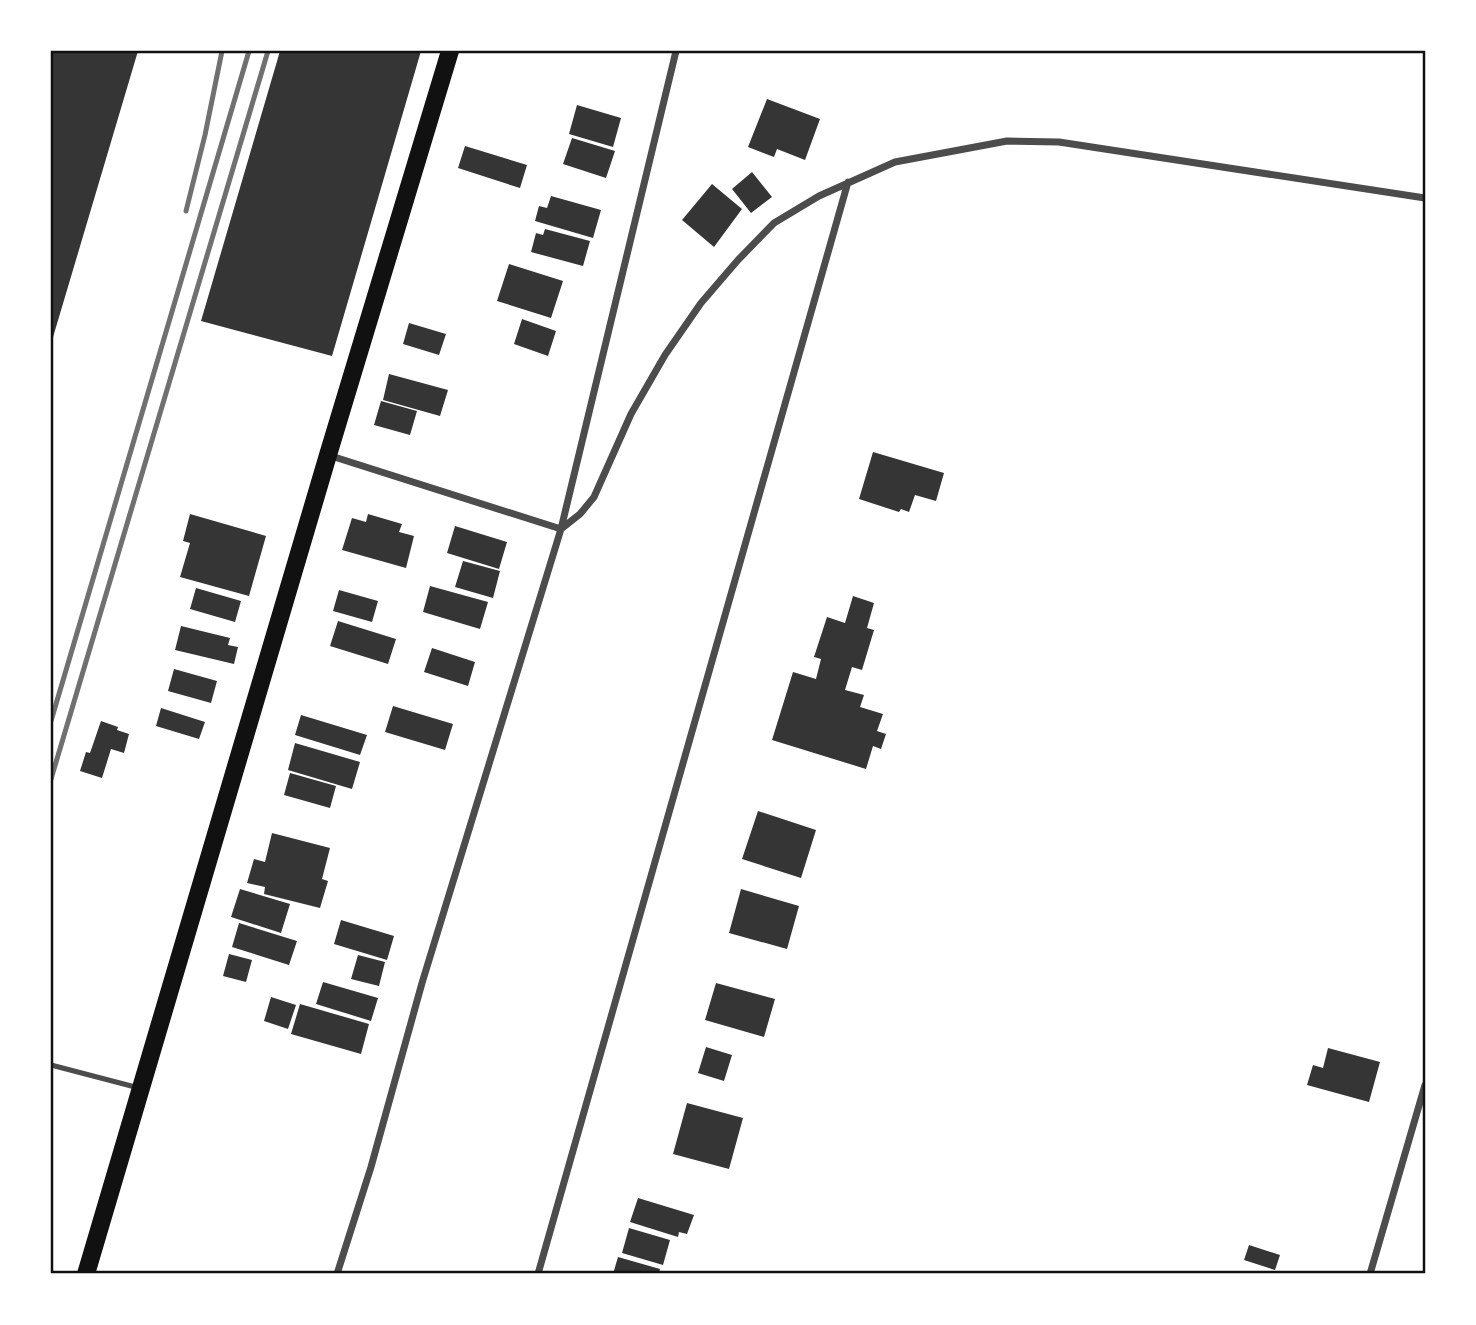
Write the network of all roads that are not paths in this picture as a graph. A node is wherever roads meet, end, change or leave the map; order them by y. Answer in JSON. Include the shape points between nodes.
{"nodes":[{"id":1,"x":450,"y":51,"type":"edge"},
{"id":2,"x":676,"y":52,"type":"edge"},
{"id":3,"x":848,"y":182,"type":"junction"},
{"id":4,"x":1425,"y":198,"type":"edge"},
{"id":5,"x":328,"y":454,"type":"junction"},
{"id":6,"x":561,"y":529,"type":"junction"},
{"id":7,"x":51,"y":1065,"type":"edge"},
{"id":8,"x":1425,"y":1085,"type":"edge"},
{"id":9,"x":141,"y":1089,"type":"junction"},
{"id":10,"x":86,"y":1274,"type":"edge"},
{"id":11,"x":337,"y":1274,"type":"edge"},
{"id":12,"x":538,"y":1274,"type":"edge"},
{"id":13,"x":1370,"y":1274,"type":"edge"}],
"edges":[{"from":1,"to":5,"type":"main road"},
{"from":2,"to":6,"type":"street"},
{"from":3,"to":4,"type":"street","via":[[895,162],[1007,141],[1059,142]]},
{"from":3,"to":6,"type":"street","via":[[774,223],[701,303],[631,414],[594,498]]},
{"from":3,"to":12,"type":"street"},
{"from":5,"to":6,"type":"street"},
{"from":5,"to":9,"type":"main road"},
{"from":6,"to":11,"type":"street"},
{"from":7,"to":9,"type":"lane"},
{"from":8,"to":13,"type":"street"},
{"from":9,"to":10,"type":"main road"}]}
